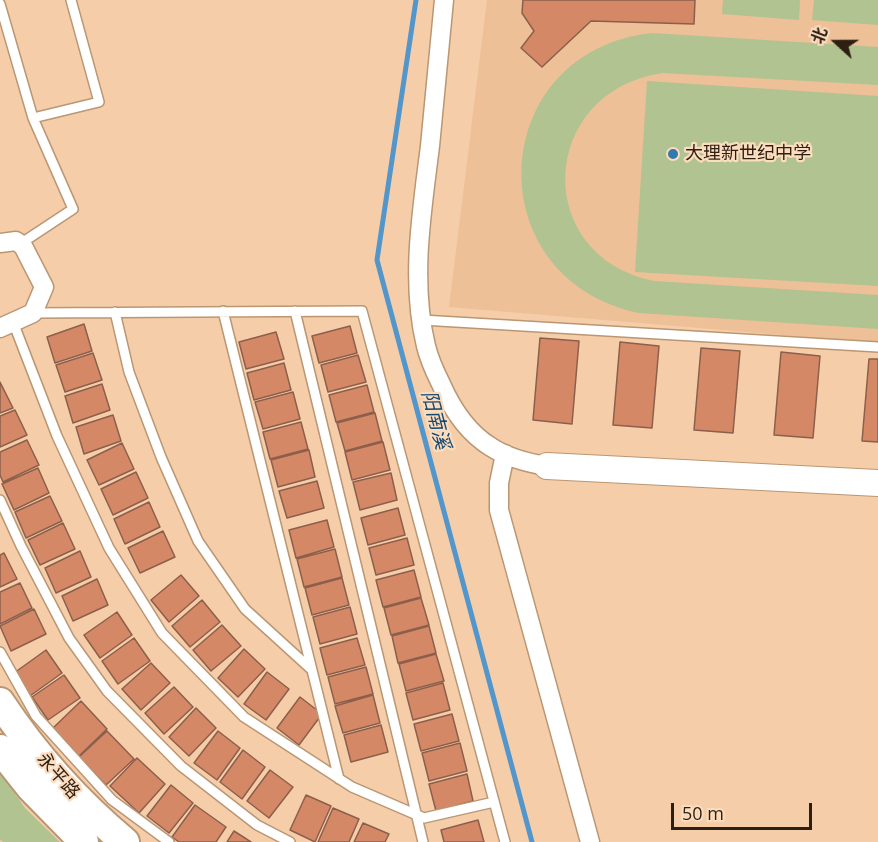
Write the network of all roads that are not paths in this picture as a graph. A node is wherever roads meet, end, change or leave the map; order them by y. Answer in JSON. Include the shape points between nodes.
{"nodes":[{"id":1,"x":71,"y":0,"type":"edge"},
{"id":2,"x":444,"y":0,"type":"edge"},
{"id":3,"x":0,"y":4,"type":"edge"},
{"id":4,"x":33,"y":118,"type":"junction"},
{"id":5,"x":0,"y":243,"type":"edge"},
{"id":6,"x":20,"y":244,"type":"junction"},
{"id":7,"x":223,"y":311,"type":"junction"},
{"id":8,"x":295,"y":311,"type":"junction"},
{"id":9,"x":115,"y":312,"type":"junction"},
{"id":10,"x":33,"y":313,"type":"junction"},
{"id":11,"x":422,"y":320,"type":"junction"},
{"id":12,"x":7,"y":325,"type":"edge"},
{"id":13,"x":878,"y":347,"type":"edge"},
{"id":14,"x":505,"y":454,"type":"junction"},
{"id":15,"x":547,"y":466,"type":"joint"},
{"id":16,"x":878,"y":483,"type":"edge"},
{"id":17,"x":0,"y":500,"type":"edge"},
{"id":18,"x":0,"y":652,"type":"edge"},
{"id":19,"x":312,"y":670,"type":"junction"},
{"id":20,"x":0,"y":702,"type":"edge"},
{"id":21,"x":0,"y":749,"type":"edge"},
{"id":22,"x":339,"y":779,"type":"junction"},
{"id":23,"x":494,"y":802,"type":"junction"},
{"id":24,"x":417,"y":815,"type":"junction"},
{"id":25,"x":84,"y":842,"type":"edge"},
{"id":26,"x":125,"y":842,"type":"edge"},
{"id":27,"x":169,"y":842,"type":"edge"},
{"id":28,"x":290,"y":842,"type":"edge"},
{"id":29,"x":423,"y":842,"type":"edge"},
{"id":30,"x":504,"y":842,"type":"edge"},
{"id":31,"x":590,"y":842,"type":"edge"}],
"edges":[{"from":1,"to":4,"type":"lane","via":[[99,102]]},
{"from":2,"to":11,"type":"street","via":[[419,237]]},
{"from":3,"to":4,"type":"lane"},
{"from":4,"to":6,"type":"lane","via":[[73,209]]},
{"from":5,"to":6,"type":"street"},
{"from":6,"to":10,"type":"street","via":[[44,287]]},
{"from":7,"to":8,"type":"lane"},
{"from":7,"to":9,"type":"lane"},
{"from":7,"to":19,"type":"lane"},
{"from":8,"to":23,"type":"lane","via":[[362,311]]},
{"from":8,"to":24,"type":"lane"},
{"from":9,"to":10,"type":"lane"},
{"from":9,"to":19,"type":"lane","via":[[133,382],[198,541],[245,609]]},
{"from":10,"to":12,"type":"street"},
{"from":11,"to":13,"type":"lane"},
{"from":11,"to":14,"type":"street","via":[[432,365],[458,417],[492,448]]},
{"from":12,"to":22,"type":"lane","via":[[109,548],[162,633],[244,717]]},
{"from":14,"to":15,"type":"street"},
{"from":14,"to":31,"type":"street","via":[[499,510]]},
{"from":15,"to":16,"type":"street"},
{"from":17,"to":28,"type":"lane","via":[[69,638],[107,691],[182,766],[257,825]]},
{"from":18,"to":27,"type":"lane","via":[[36,716],[112,800]]},
{"from":19,"to":22,"type":"lane"},
{"from":20,"to":26,"type":"main road","name":"永平路","via":[[62,784]]},
{"from":21,"to":25,"type":"main road","name":"永平路","via":[[31,788]]},
{"from":22,"to":24,"type":"lane"},
{"from":23,"to":24,"type":"lane","via":[[424,818]]},
{"from":23,"to":30,"type":"lane"},
{"from":24,"to":29,"type":"lane"}]}
